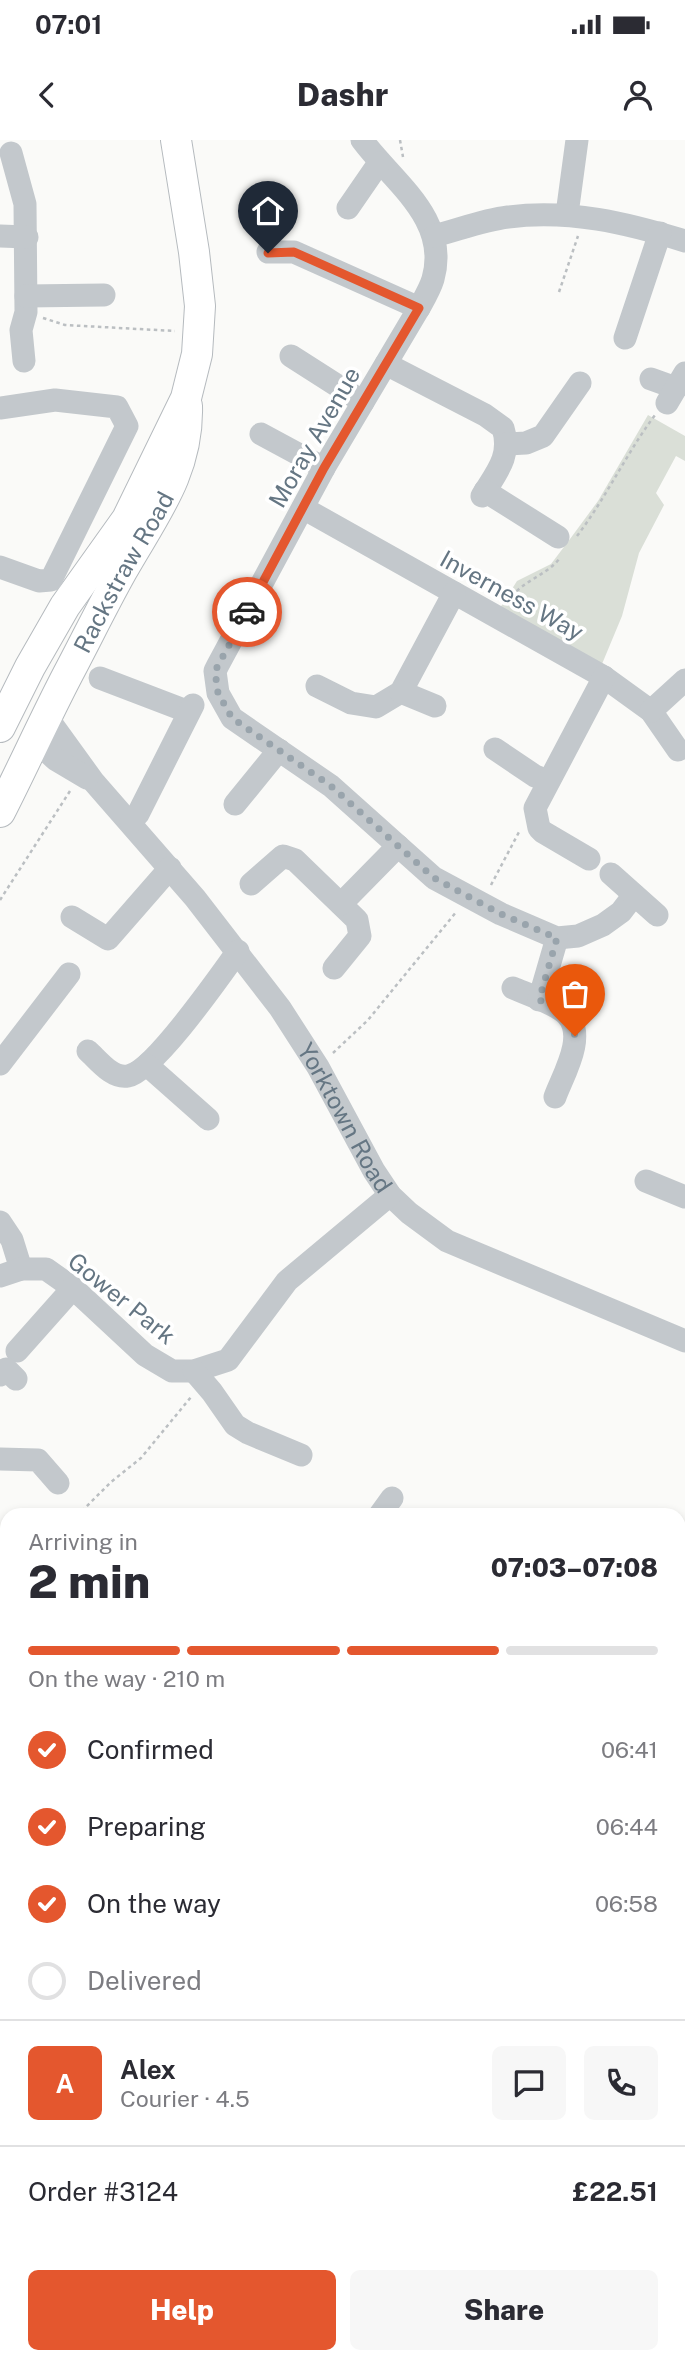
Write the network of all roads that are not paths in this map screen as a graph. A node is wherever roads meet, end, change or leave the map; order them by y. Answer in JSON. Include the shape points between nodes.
{"nodes":[{"id":1,"x":176,"y":140,"type":"edge"},
{"id":2,"x":362,"y":140,"type":"edge"},
{"id":3,"x":577,"y":140,"type":"edge"},
{"id":4,"x":11,"y":153,"type":"dead end"},
{"id":5,"x":379,"y":163,"type":"junction"},
{"id":6,"x":348,"y":208,"type":"dead end"},
{"id":7,"x":576,"y":215,"type":"junction"},
{"id":8,"x":660,"y":233,"type":"junction"},
{"id":9,"x":0,"y":236,"type":"edge"},
{"id":10,"x":434,"y":236,"type":"junction"},
{"id":11,"x":27,"y":237,"type":"junction"},
{"id":12,"x":685,"y":241,"type":"edge"},
{"id":13,"x":268,"y":253,"type":"dead end"},
{"id":14,"x":104,"y":295,"type":"dead end"},
{"id":15,"x":26,"y":304,"type":"junction"},
{"id":16,"x":419,"y":308,"type":"junction"},
{"id":17,"x":625,"y":338,"type":"dead end"},
{"id":18,"x":291,"y":356,"type":"dead end"},
{"id":19,"x":24,"y":360,"type":"dead end"},
{"id":20,"x":386,"y":364,"type":"junction"},
{"id":21,"x":651,"y":379,"type":"dead end"},
{"id":22,"x":580,"y":383,"type":"dead end"},
{"id":23,"x":676,"y":388,"type":"edge"},
{"id":24,"x":187,"y":398,"type":"junction"},
{"id":25,"x":363,"y":402,"type":"junction"},
{"id":26,"x":0,"y":408,"type":"edge"},
{"id":27,"x":261,"y":434,"type":"dead end"},
{"id":28,"x":507,"y":444,"type":"junction"},
{"id":29,"x":324,"y":468,"type":"junction"},
{"id":30,"x":303,"y":508,"type":"junction"},
{"id":31,"x":563,"y":546,"type":"road end"},
{"id":32,"x":0,"y":567,"type":"edge"},
{"id":33,"x":454,"y":593,"type":"junction"},
{"id":34,"x":604,"y":677,"type":"junction"},
{"id":35,"x":100,"y":678,"type":"dead end"},
{"id":36,"x":685,"y":680,"type":"edge"},
{"id":37,"x":317,"y":686,"type":"dead end"},
{"id":38,"x":401,"y":692,"type":"junction"},
{"id":39,"x":435,"y":706,"type":"dead end"},
{"id":40,"x":17,"y":708,"type":"edge"},
{"id":41,"x":651,"y":711,"type":"junction"},
{"id":42,"x":495,"y":748,"type":"dead end"},
{"id":43,"x":279,"y":750,"type":"junction"},
{"id":44,"x":678,"y":750,"type":"dead end"},
{"id":45,"x":548,"y":780,"type":"junction"},
{"id":46,"x":235,"y":804,"type":"dead end"},
{"id":47,"x":0,"y":812,"type":"edge"},
{"id":48,"x":131,"y":822,"type":"junction"},
{"id":49,"x":398,"y":846,"type":"junction"},
{"id":50,"x":589,"y":859,"type":"dead end"},
{"id":51,"x":170,"y":868,"type":"junction"},
{"id":52,"x":611,"y":874,"type":"dead end"},
{"id":53,"x":251,"y":884,"type":"dead end"},
{"id":54,"x":634,"y":895,"type":"junction"},
{"id":55,"x":349,"y":912,"type":"junction"},
{"id":56,"x":657,"y":915,"type":"dead end"},
{"id":57,"x":72,"y":917,"type":"dead end"},
{"id":58,"x":557,"y":938,"type":"junction"},
{"id":59,"x":238,"y":951,"type":"junction"},
{"id":60,"x":334,"y":968,"type":"dead end"},
{"id":61,"x":69,"y":974,"type":"dead end"},
{"id":62,"x":513,"y":988,"type":"dead end"},
{"id":63,"x":539,"y":1000,"type":"junction"},
{"id":64,"x":88,"y":1051,"type":"dead end"},
{"id":65,"x":0,"y":1064,"type":"edge"},
{"id":66,"x":147,"y":1065,"type":"junction"},
{"id":67,"x":555,"y":1097,"type":"dead end"},
{"id":68,"x":208,"y":1119,"type":"dead end"},
{"id":69,"x":646,"y":1181,"type":"dead end"},
{"id":70,"x":390,"y":1195,"type":"junction"},
{"id":71,"x":685,"y":1197,"type":"edge"},
{"id":72,"x":0,"y":1222,"type":"edge"},
{"id":73,"x":10,"y":1273,"type":"edge"},
{"id":74,"x":73,"y":1288,"type":"junction"},
{"id":75,"x":685,"y":1341,"type":"edge"},
{"id":76,"x":17,"y":1351,"type":"dead end"},
{"id":77,"x":194,"y":1371,"type":"junction"},
{"id":78,"x":301,"y":1455,"type":"dead end"},
{"id":79,"x":0,"y":1459,"type":"edge"},
{"id":80,"x":58,"y":1483,"type":"dead end"}],
"edges":[{"from":1,"to":24,"type":"main road","name":"Rackstraw Road","via":[[200,306],[197,354]]},
{"from":2,"to":5,"type":"street","name":"Moray Avenue"},
{"from":3,"to":7,"type":"street"},
{"from":4,"to":11,"type":"street","via":[[25,204]]},
{"from":5,"to":6,"type":"street"},
{"from":5,"to":10,"type":"street","name":"Moray Avenue","via":[[415,201]]},
{"from":7,"to":8,"type":"street"},
{"from":7,"to":10,"type":"street","via":[[507,217]]},
{"from":8,"to":12,"type":"street"},
{"from":8,"to":17,"type":"street"},
{"from":9,"to":11,"type":"street"},
{"from":10,"to":16,"type":"street","name":"Moray Avenue","via":[[435,270]]},
{"from":11,"to":15,"type":"street"},
{"from":13,"to":16,"type":"street","via":[[294,252]]},
{"from":14,"to":15,"type":"street"},
{"from":15,"to":19,"type":"street","via":[[20,330]]},
{"from":16,"to":20,"type":"street","name":"Moray Avenue"},
{"from":18,"to":25,"type":"street"},
{"from":20,"to":25,"type":"street","name":"Moray Avenue"},
{"from":20,"to":28,"type":"street","via":[[495,420],[503,428]]},
{"from":21,"to":23,"type":"street"},
{"from":22,"to":28,"type":"street","via":[[543,436]]},
{"from":24,"to":40,"type":"main road","name":"Rackstraw Road","via":[[127,519],[65,606]]},
{"from":24,"to":40,"type":"main road","name":"Rackstraw Road","via":[[187,428],[179,465],[159,511],[106,602],[81,624]]},
{"from":25,"to":29,"type":"street","name":"Moray Avenue"},
{"from":26,"to":32,"type":"street","via":[[55,400],[117,407],[127,426],[51,580],[39,581]]},
{"from":27,"to":29,"type":"street"},
{"from":28,"to":31,"type":"street","via":[[504,459],[483,494]]},
{"from":29,"to":30,"type":"street","name":"Moray Avenue"},
{"from":30,"to":33,"type":"street","name":"Inverness Way"},
{"from":30,"to":43,"type":"street","name":"Moray Avenue","via":[[215,671],[218,693],[232,718]]},
{"from":33,"to":34,"type":"street","name":"Inverness Way"},
{"from":33,"to":38,"type":"street"},
{"from":34,"to":41,"type":"street","name":"Inverness Way"},
{"from":34,"to":45,"type":"street"},
{"from":35,"to":48,"type":"street","via":[[191,709]]},
{"from":36,"to":41,"type":"street"},
{"from":37,"to":38,"type":"street","via":[[351,703],[376,707]]},
{"from":38,"to":39,"type":"street"},
{"from":40,"to":47,"type":"main road"},
{"from":40,"to":48,"type":"street","name":"Yorktown Road","via":[[55,759],[93,780]]},
{"from":41,"to":44,"type":"street","name":"Inverness Way"},
{"from":42,"to":45,"type":"street"},
{"from":43,"to":46,"type":"street"},
{"from":43,"to":49,"type":"street","name":"Moray Avenue","via":[[331,786]]},
{"from":45,"to":50,"type":"street","via":[[535,808],[539,828]]},
{"from":48,"to":51,"type":"street","name":"Yorktown Road"},
{"from":49,"to":55,"type":"street"},
{"from":49,"to":58,"type":"street","name":"Moray Avenue","via":[[434,878]]},
{"from":51,"to":57,"type":"street","via":[[108,939]]},
{"from":51,"to":59,"type":"street","name":"Yorktown Road"},
{"from":52,"to":54,"type":"street"},
{"from":53,"to":55,"type":"street","via":[[283,856],[295,859]]},
{"from":54,"to":56,"type":"street"},
{"from":54,"to":58,"type":"street","via":[[603,925],[578,936]]},
{"from":55,"to":60,"type":"street","via":[[360,936]]},
{"from":58,"to":63,"type":"street"},
{"from":59,"to":66,"type":"street"},
{"from":59,"to":70,"type":"street","name":"Yorktown Road","via":[[318,1068]]},
{"from":61,"to":65,"type":"street"},
{"from":62,"to":63,"type":"street"},
{"from":63,"to":67,"type":"street","via":[[566,1013],[575,1036]]},
{"from":64,"to":66,"type":"street","via":[[114,1074],[127,1076]]},
{"from":66,"to":68,"type":"street"},
{"from":69,"to":71,"type":"street"},
{"from":70,"to":75,"type":"street","name":"Yorktown Road","via":[[447,1241]]},
{"from":70,"to":77,"type":"street","name":"Gower Park","via":[[287,1281],[228,1360]]},
{"from":72,"to":73,"type":"street","via":[[12,1240]]},
{"from":73,"to":74,"type":"street","name":"Gower Park","via":[[46,1269]]},
{"from":74,"to":76,"type":"street"},
{"from":74,"to":77,"type":"street","name":"Gower Park","via":[[145,1355],[172,1371]]},
{"from":77,"to":78,"type":"street","via":[[235,1425]]},
{"from":79,"to":80,"type":"street","via":[[38,1460]]}]}
